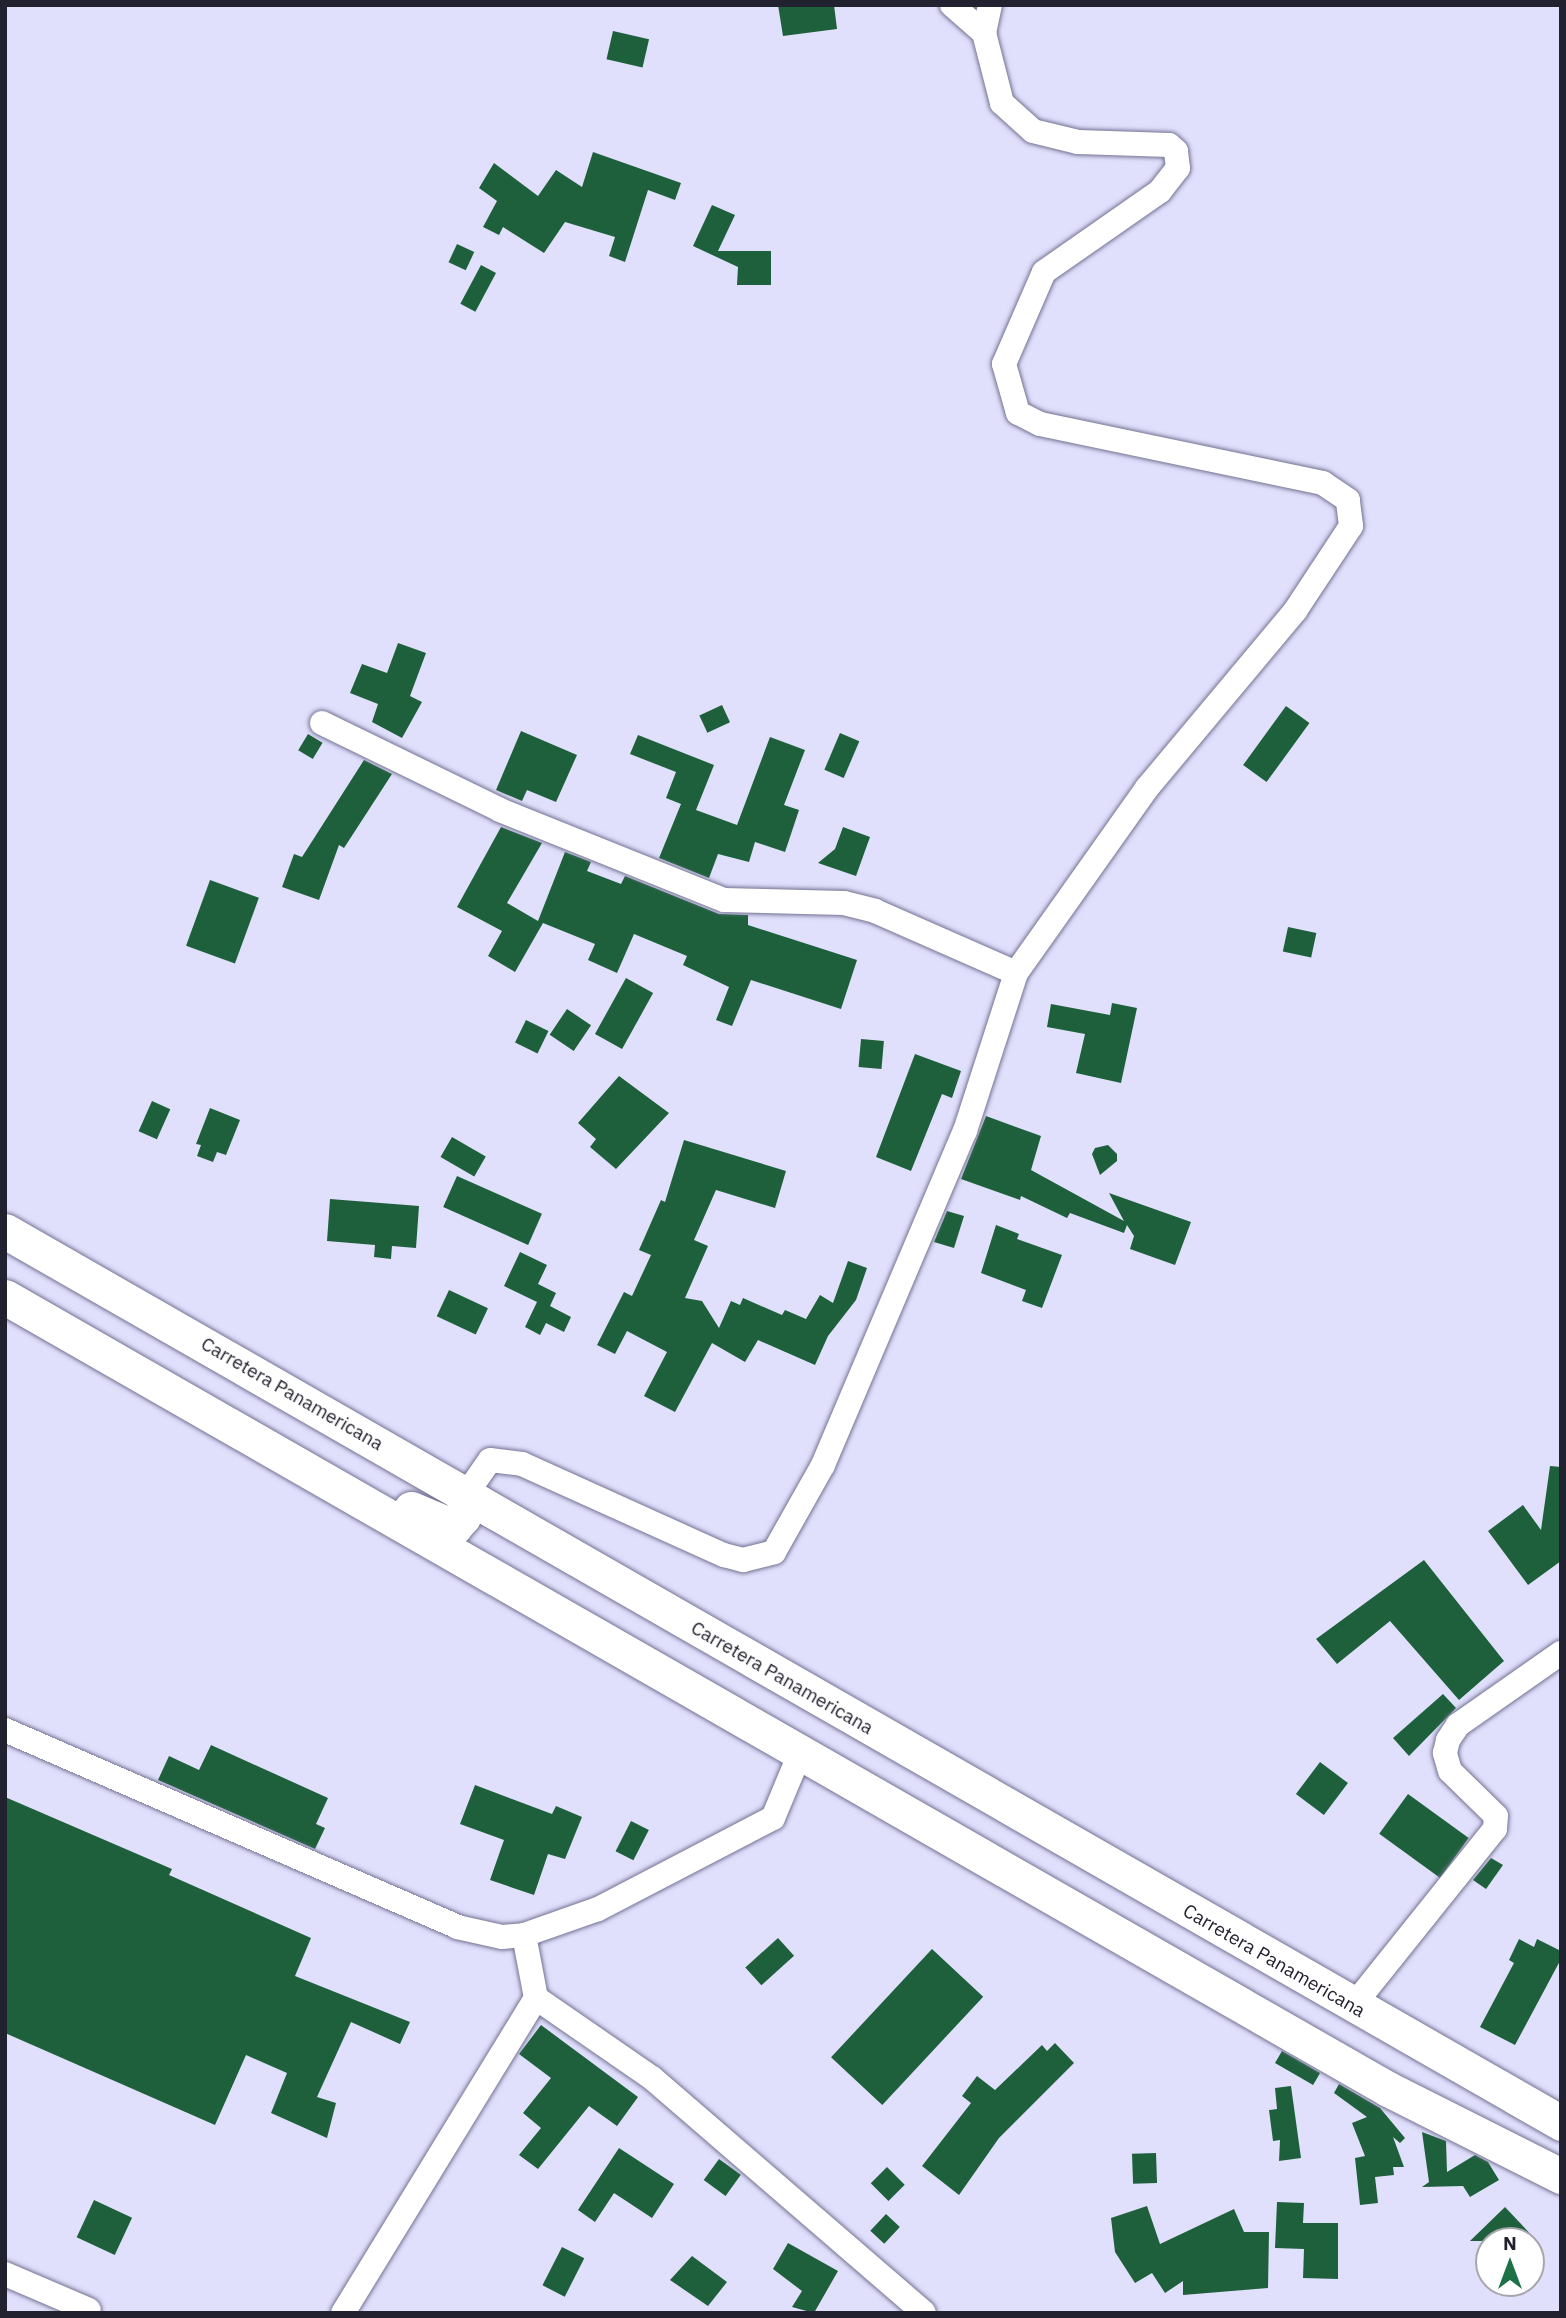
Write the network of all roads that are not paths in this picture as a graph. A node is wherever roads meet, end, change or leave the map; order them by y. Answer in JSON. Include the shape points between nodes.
{"nodes":[{"id":1,"x":952,"y":5,"type":"edge"},
{"id":2,"x":990,"y":5,"type":"edge"},
{"id":3,"x":984,"y":33,"type":"junction"},
{"id":4,"x":322,"y":723,"type":"dead end"},
{"id":5,"x":1016,"y":973,"type":"junction"},
{"id":6,"x":5,"y":1231,"type":"edge"},
{"id":7,"x":5,"y":1297,"type":"edge"},
{"id":8,"x":215,"y":1417,"type":"junction"},
{"id":9,"x":467,"y":1493,"type":"junction"},
{"id":10,"x":489,"y":1575,"type":"junction"},
{"id":11,"x":662,"y":1609,"type":"junction"},
{"id":12,"x":1561,"y":1653,"type":"edge"},
{"id":13,"x":5,"y":1730,"type":"edge"},
{"id":14,"x":800,"y":1753,"type":"junction"},
{"id":15,"x":524,"y":1935,"type":"junction"},
{"id":16,"x":536,"y":1998,"type":"junction"},
{"id":17,"x":1353,"y":2006,"type":"junction"},
{"id":18,"x":1561,"y":2123,"type":"edge"},
{"id":19,"x":1561,"y":2176,"type":"edge"},
{"id":20,"x":5,"y":2274,"type":"edge"},
{"id":21,"x":896,"y":2305,"type":"edge"},
{"id":22,"x":89,"y":2310,"type":"dead end"},
{"id":23,"x":343,"y":2313,"type":"edge"},
{"id":24,"x":924,"y":2313,"type":"edge"}],
"edges":[{"from":1,"to":3,"type":"street"},
{"from":2,"to":3,"type":"street"},
{"from":3,"to":5,"type":"street","via":[[1002,103],[1033,131],[1079,142],[1169,145],[1176,151],[1178,167],[1160,191],[1044,272],[1004,364],[1018,413],[1040,424],[1323,483],[1348,500],[1351,526],[1295,611],[1147,788]]},
{"from":4,"to":5,"type":"street","via":[[500,810],[724,900],[844,903],[876,911]]},
{"from":5,"to":9,"type":"street","via":[[965,1131],[823,1465],[774,1552],[743,1560],[724,1555],[522,1464],[490,1460]]},
{"from":6,"to":9,"type":"highway","name":"Carretera Panamericana"},
{"from":7,"to":8,"type":"highway"},
{"from":8,"to":9,"type":"highway","via":[[263,1434],[448,1527],[460,1522]]},
{"from":8,"to":10,"type":"highway"},
{"from":9,"to":11,"type":"highway","name":"Carretera Panamericana"},
{"from":10,"to":11,"type":"highway","via":[[463,1549],[462,1534],[469,1524],[494,1531],[610,1598]]},
{"from":10,"to":14,"type":"highway"},
{"from":11,"to":17,"type":"highway","name":"Carretera Panamericana"},
{"from":12,"to":17,"type":"street","via":[[1458,1725],[1448,1740],[1445,1753],[1450,1771],[1496,1816],[1495,1829]]},
{"from":13,"to":15,"type":"street","via":[[457,1927],[502,1937]]},
{"from":14,"to":15,"type":"street","via":[[773,1818],[598,1909]]},
{"from":14,"to":19,"type":"highway","via":[[1388,2089]]},
{"from":15,"to":16,"type":"street"},
{"from":16,"to":21,"type":"street","via":[[652,2078]]},
{"from":16,"to":23,"type":"street"},
{"from":17,"to":18,"type":"highway","name":"Carretera Panamericana"},
{"from":20,"to":22,"type":"street"},
{"from":21,"to":24,"type":"street"}]}
